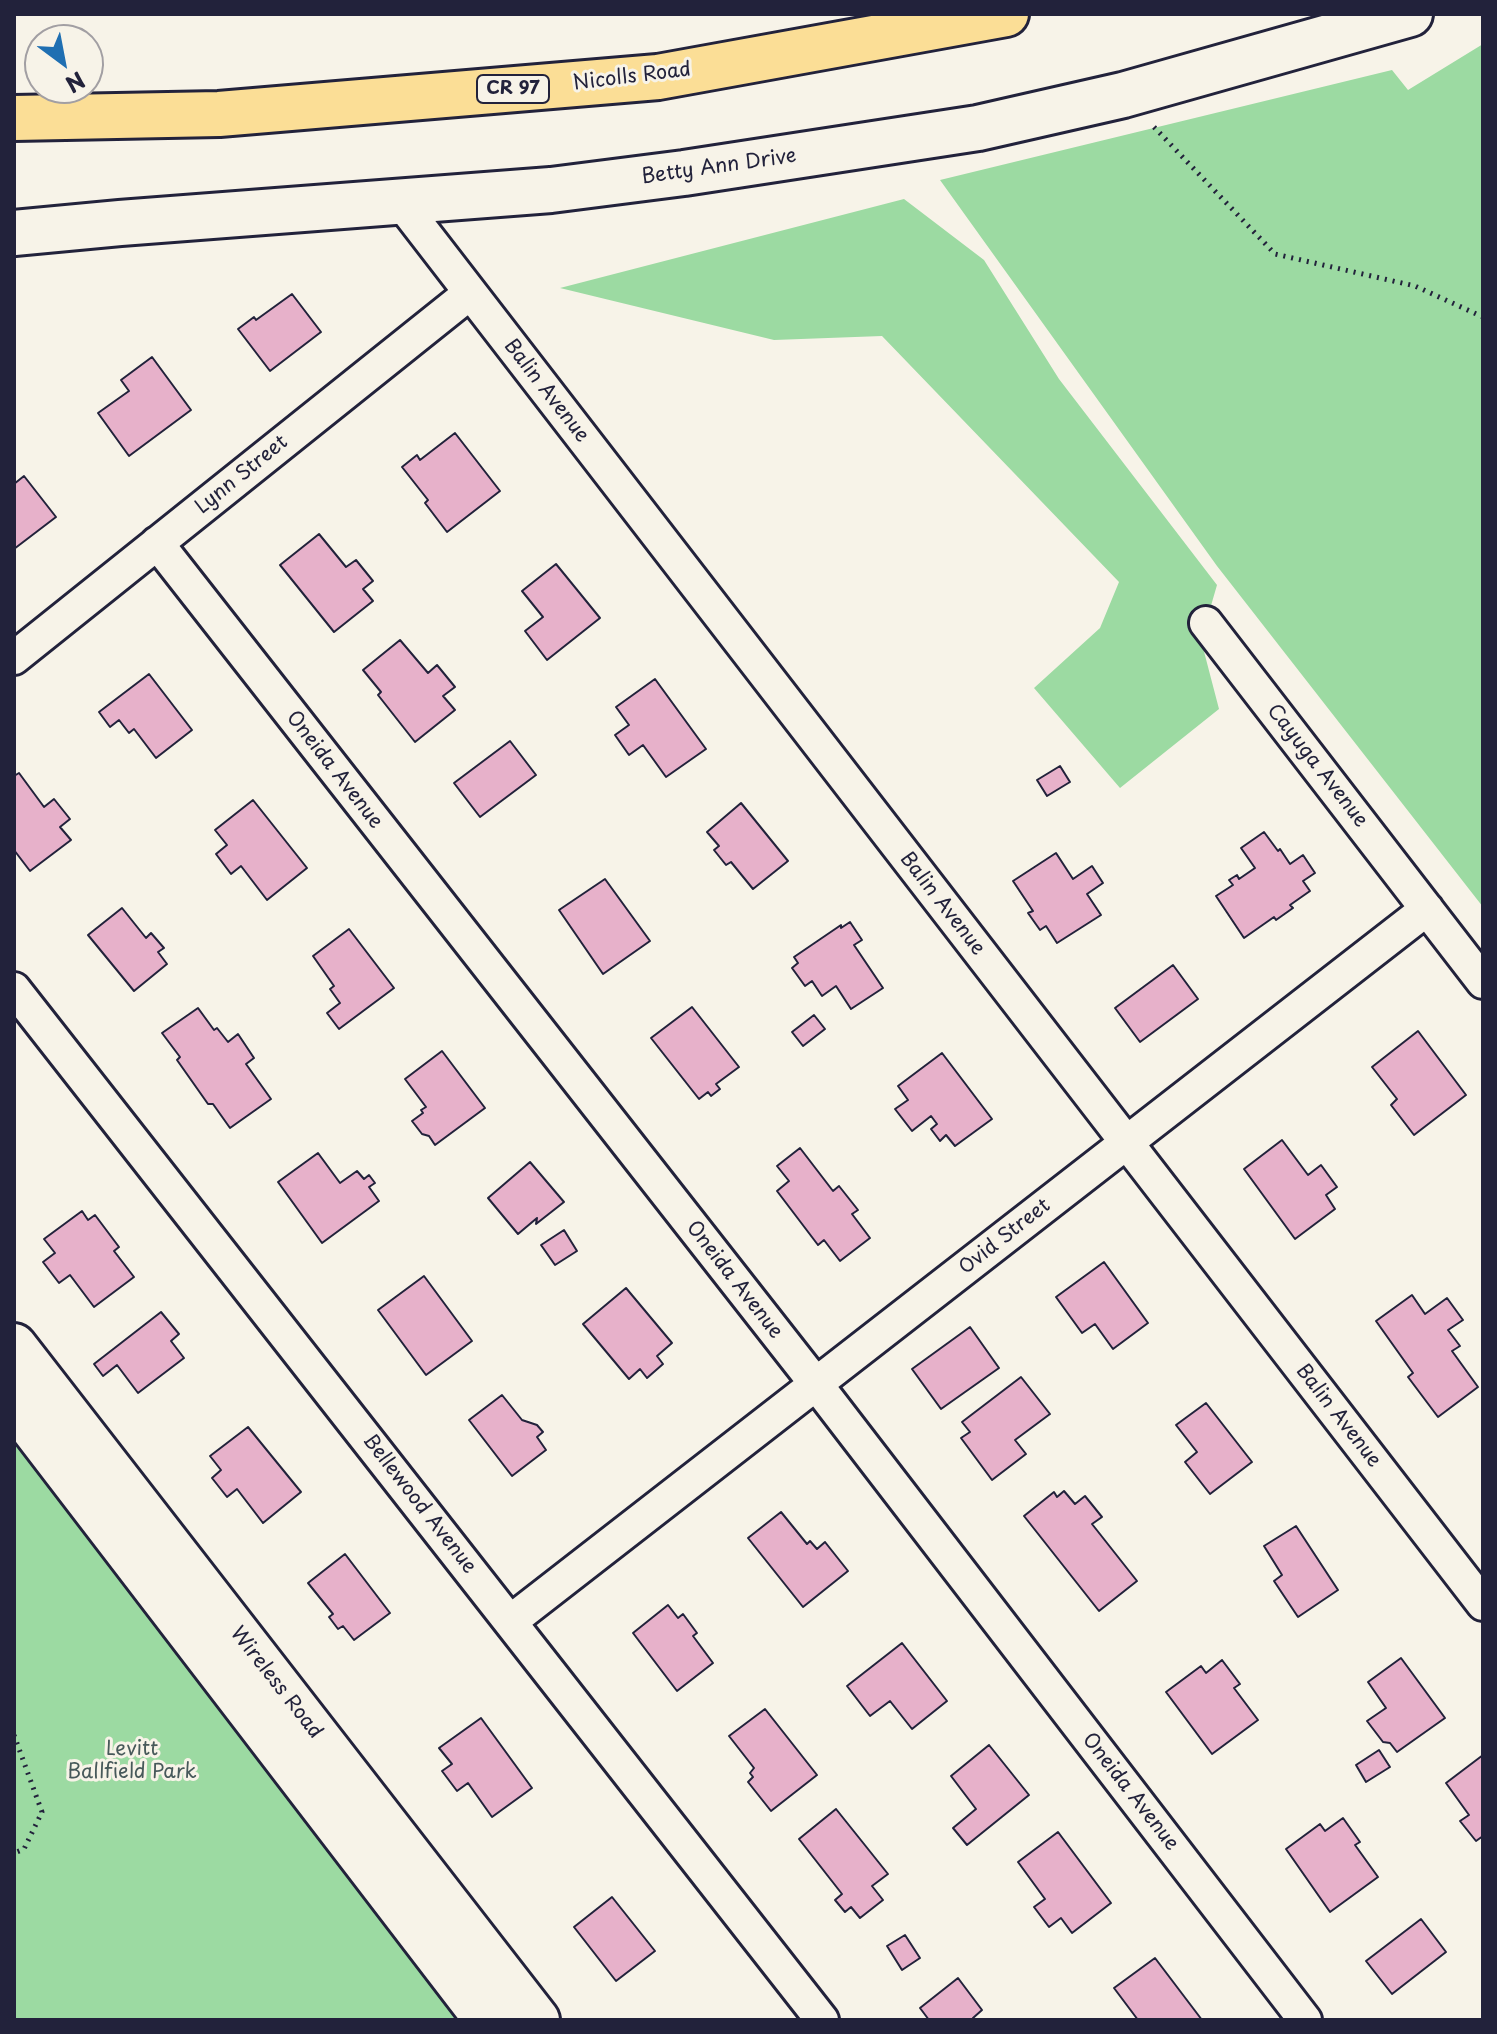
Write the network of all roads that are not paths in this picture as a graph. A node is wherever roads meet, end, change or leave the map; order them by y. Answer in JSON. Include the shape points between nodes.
{"nodes":[{"id":1,"x":1006,"y":14,"type":"edge"},
{"id":2,"x":1410,"y":14,"type":"edge"},
{"id":3,"x":14,"y":118,"type":"edge"},
{"id":4,"x":402,"y":204,"type":"junction"},
{"id":5,"x":14,"y":233,"type":"edge"},
{"id":6,"x":470,"y":293,"type":"junction"},
{"id":7,"x":157,"y":543,"type":"junction"},
{"id":8,"x":1206,"y":623,"type":"dead end"},
{"id":9,"x":14,"y":658,"type":"edge"},
{"id":10,"x":1427,"y":909,"type":"junction"},
{"id":11,"x":1483,"y":982,"type":"edge"},
{"id":12,"x":14,"y":989,"type":"edge"},
{"id":13,"x":1126,"y":1142,"type":"junction"},
{"id":14,"x":14,"y":1346,"type":"edge"},
{"id":15,"x":816,"y":1384,"type":"junction"},
{"id":16,"x":14,"y":1403,"type":"edge"},
{"id":17,"x":1483,"y":1604,"type":"edge"},
{"id":18,"x":511,"y":1621,"type":"junction"},
{"id":19,"x":487,"y":2020,"type":"edge"},
{"id":20,"x":537,"y":2020,"type":"edge"},
{"id":21,"x":822,"y":2020,"type":"edge"},
{"id":22,"x":1305,"y":2020,"type":"edge"}],
"edges":[{"from":1,"to":3,"type":"highway","name":"Nicolls Road","number":"CR 97","via":[[658,77],[219,114]]},
{"from":2,"to":4,"type":"main road","name":"Betty Ann Drive","via":[[1123,95],[978,128],[684,173]]},
{"from":4,"to":5,"type":"main road","name":"Betty Ann Drive"},
{"from":4,"to":6,"type":"street","name":"Balin Avenue"},
{"from":6,"to":7,"type":"street","name":"Lynn Street"},
{"from":6,"to":13,"type":"street","name":"Balin Avenue"},
{"from":7,"to":9,"type":"street","name":"Lynn Street"},
{"from":7,"to":15,"type":"street","name":"Oneida Avenue"},
{"from":8,"to":10,"type":"street","name":"Cayuga Avenue"},
{"from":10,"to":11,"type":"street"},
{"from":10,"to":13,"type":"street","name":"Ovid Street"},
{"from":12,"to":18,"type":"street","name":"Bellewood Avenue"},
{"from":13,"to":15,"type":"street","name":"Ovid Street"},
{"from":13,"to":17,"type":"street","name":"Balin Avenue"},
{"from":14,"to":20,"type":"main road","name":"Wireless Road"},
{"from":15,"to":18,"type":"street","name":"Ovid Street"},
{"from":15,"to":22,"type":"street","name":"Oneida Avenue"},
{"from":16,"to":19,"type":"main road","name":"Wireless Road"},
{"from":18,"to":21,"type":"street","name":"Bellewood Avenue"}]}
